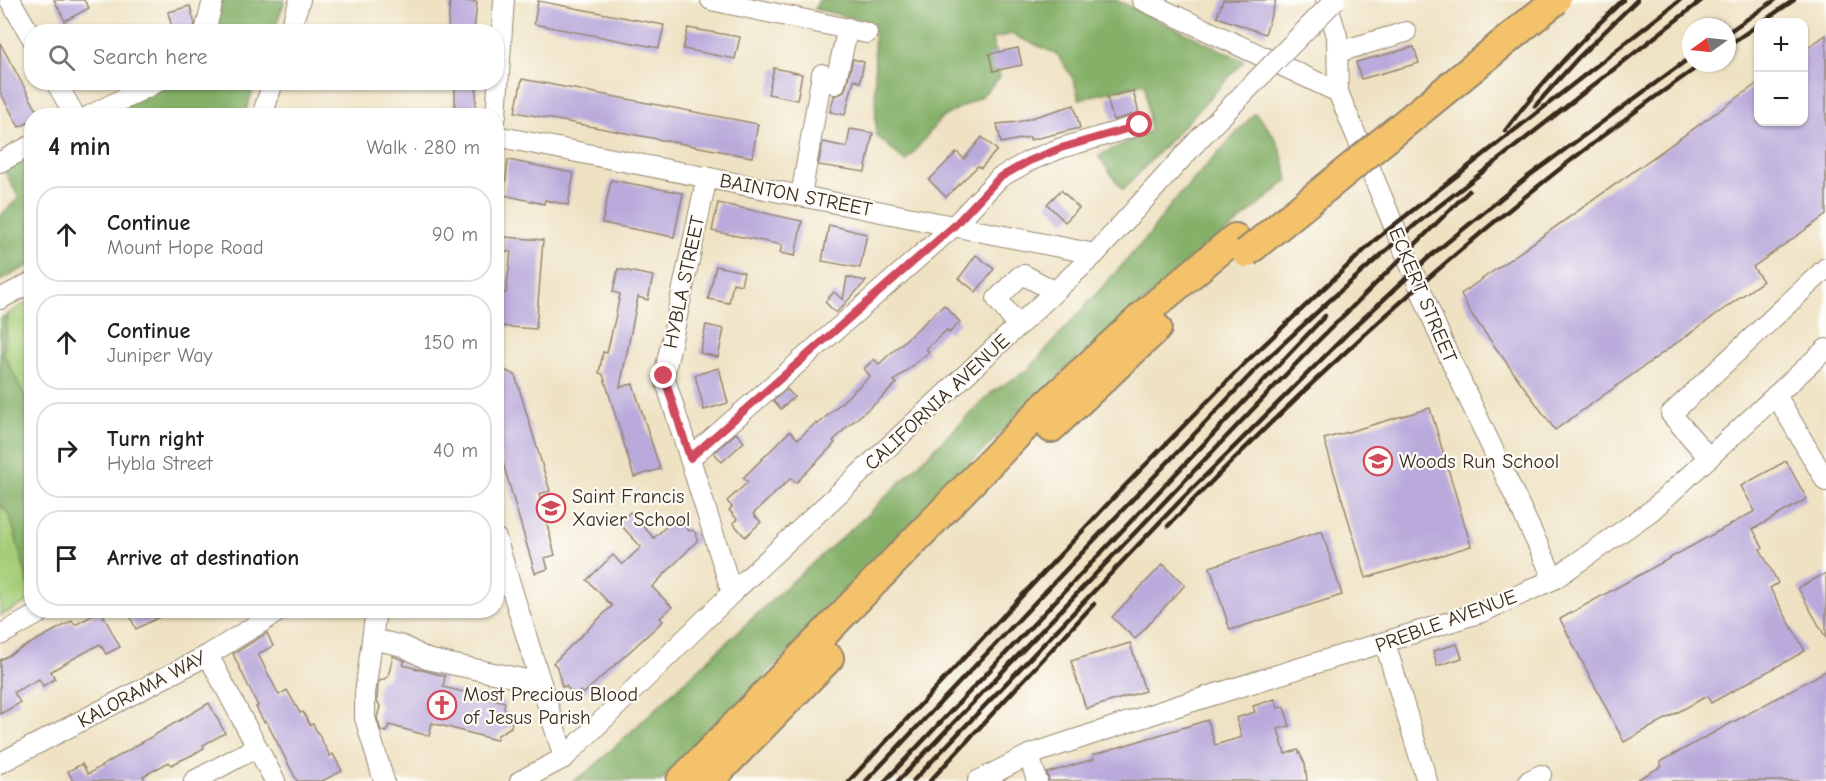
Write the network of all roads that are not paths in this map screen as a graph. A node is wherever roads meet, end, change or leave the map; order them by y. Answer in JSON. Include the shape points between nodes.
{"nodes":[{"id":1,"x":10,"y":0,"type":"edge"},
{"id":2,"x":213,"y":0,"type":"edge"},
{"id":3,"x":300,"y":0,"type":"edge"},
{"id":4,"x":504,"y":0,"type":"edge"},
{"id":5,"x":711,"y":0,"type":"edge"},
{"id":6,"x":1142,"y":0,"type":"edge"},
{"id":7,"x":1326,"y":0,"type":"edge"},
{"id":8,"x":1335,"y":0,"type":"edge"},
{"id":9,"x":1526,"y":0,"type":"edge"},
{"id":10,"x":1556,"y":0,"type":"edge"},
{"id":11,"x":24,"y":24,"type":"edge"},
{"id":12,"x":207,"y":24,"type":"edge"},
{"id":13,"x":292,"y":24,"type":"edge"},
{"id":14,"x":502,"y":24,"type":"edge"},
{"id":15,"x":1406,"y":32,"type":"dead end"},
{"id":16,"x":1338,"y":52,"type":"junction"},
{"id":17,"x":60,"y":90,"type":"edge"},
{"id":18,"x":141,"y":90,"type":"edge"},
{"id":19,"x":270,"y":90,"type":"edge"},
{"id":20,"x":498,"y":90,"type":"edge"},
{"id":21,"x":1338,"y":92,"type":"junction"},
{"id":22,"x":71,"y":108,"type":"edge"},
{"id":23,"x":105,"y":108,"type":"edge"},
{"id":24,"x":265,"y":108,"type":"edge"},
{"id":25,"x":497,"y":108,"type":"edge"},
{"id":26,"x":1140,"y":125,"type":"dead end"},
{"id":27,"x":504,"y":138,"type":"edge"},
{"id":28,"x":24,"y":149,"type":"edge"},
{"id":29,"x":0,"y":162,"type":"edge"},
{"id":30,"x":707,"y":177,"type":"junction"},
{"id":31,"x":801,"y":196,"type":"junction"},
{"id":32,"x":954,"y":226,"type":"junction"},
{"id":33,"x":1241,"y":246,"type":"junction"},
{"id":34,"x":1095,"y":254,"type":"junction"},
{"id":35,"x":1826,"y":268,"type":"edge"},
{"id":36,"x":24,"y":286,"type":"edge"},
{"id":37,"x":1054,"y":291,"type":"junction"},
{"id":38,"x":0,"y":299,"type":"edge"},
{"id":39,"x":1017,"y":326,"type":"junction"},
{"id":40,"x":1826,"y":349,"type":"edge"},
{"id":41,"x":1776,"y":395,"type":"junction"},
{"id":42,"x":690,"y":458,"type":"junction"},
{"id":43,"x":1710,"y":458,"type":"junction"},
{"id":44,"x":1826,"y":481,"type":"edge"},
{"id":45,"x":504,"y":564,"type":"edge"},
{"id":46,"x":1554,"y":579,"type":"junction"},
{"id":47,"x":732,"y":593,"type":"junction"},
{"id":48,"x":31,"y":618,"type":"edge"},
{"id":49,"x":268,"y":618,"type":"edge"},
{"id":50,"x":375,"y":618,"type":"edge"},
{"id":51,"x":0,"y":635,"type":"edge"},
{"id":52,"x":372,"y":639,"type":"junction"},
{"id":53,"x":1384,"y":643,"type":"junction"},
{"id":54,"x":208,"y":656,"type":"junction"},
{"id":55,"x":541,"y":683,"type":"junction"},
{"id":56,"x":257,"y":747,"type":"junction"},
{"id":57,"x":1029,"y":755,"type":"junction"},
{"id":58,"x":564,"y":758,"type":"junction"},
{"id":59,"x":0,"y":763,"type":"edge"},
{"id":60,"x":194,"y":781,"type":"edge"},
{"id":61,"x":275,"y":781,"type":"edge"},
{"id":62,"x":384,"y":781,"type":"edge"},
{"id":63,"x":520,"y":781,"type":"edge"},
{"id":64,"x":681,"y":781,"type":"edge"},
{"id":65,"x":709,"y":781,"type":"edge"},
{"id":66,"x":978,"y":781,"type":"edge"},
{"id":67,"x":1037,"y":781,"type":"edge"},
{"id":68,"x":1427,"y":781,"type":"edge"}],
"edges":[{"from":1,"to":11,"type":"street"},
{"from":2,"to":12,"type":"street"},
{"from":3,"to":13,"type":"street"},
{"from":4,"to":14,"type":"street"},
{"from":5,"to":31,"type":"street","via":[[857,31],[828,79]]},
{"from":6,"to":21,"type":"street"},
{"from":7,"to":16,"type":"street","name":"ECKERT STREET"},
{"from":8,"to":34,"type":"street","name":"CALIFORNIA AVENUE","bridge":true,"via":[[1200,138]]},
{"from":9,"to":33,"type":"highway"},
{"from":10,"to":33,"type":"highway","bridge":true},
{"from":15,"to":16,"type":"street"},
{"from":16,"to":21,"type":"street","name":"ECKERT STREET"},
{"from":17,"to":22,"type":"street"},
{"from":18,"to":23,"type":"street"},
{"from":19,"to":24,"type":"street"},
{"from":20,"to":25,"type":"street"},
{"from":21,"to":46,"type":"street","name":"ECKERT STREET","via":[[1453,368]]},
{"from":26,"to":32,"type":"street","via":[[1029,161],[999,178]]},
{"from":27,"to":30,"type":"street","name":"BAINTON STREET"},
{"from":28,"to":29,"type":"street"},
{"from":30,"to":31,"type":"street","name":"BAINTON STREET"},
{"from":30,"to":42,"type":"street","name":"HYBLA STREET","via":[[664,376]]},
{"from":31,"to":32,"type":"street","name":"BAINTON STREET"},
{"from":32,"to":34,"type":"street","name":"BAINTON STREET"},
{"from":32,"to":42,"type":"street"},
{"from":33,"to":64,"type":"highway","via":[[1150,308],[1054,397]]},
{"from":33,"to":65,"type":"highway","via":[[1061,418]]},
{"from":34,"to":37,"type":"street","name":"CALIFORNIA AVENUE"},
{"from":35,"to":43,"type":"street","via":[[1671,414]]},
{"from":36,"to":38,"type":"street"},
{"from":37,"to":39,"type":"street","name":"CALIFORNIA AVENUE"},
{"from":37,"to":39,"type":"street","via":[[1020,276],[997,299]]},
{"from":39,"to":47,"type":"street","name":"CALIFORNIA AVENUE"},
{"from":40,"to":41,"type":"street","name":"PREBLE AVENUE"},
{"from":41,"to":43,"type":"street","name":"PREBLE AVENUE"},
{"from":41,"to":44,"type":"street"},
{"from":42,"to":47,"type":"street","name":"HYBLA STREET"},
{"from":43,"to":46,"type":"street","name":"PREBLE AVENUE","via":[[1651,511]]},
{"from":45,"to":55,"type":"street"},
{"from":46,"to":53,"type":"street","name":"PREBLE AVENUE","via":[[1482,612]]},
{"from":47,"to":58,"type":"street","name":"CALIFORNIA AVENUE"},
{"from":48,"to":51,"type":"street"},
{"from":49,"to":54,"type":"street","name":"KALORAMA WAY"},
{"from":50,"to":52,"type":"street"},
{"from":52,"to":55,"type":"street","via":[[403,646],[427,659]]},
{"from":52,"to":62,"type":"street","via":[[365,718]]},
{"from":53,"to":57,"type":"street","name":"PREBLE AVENUE"},
{"from":53,"to":68,"type":"street"},
{"from":54,"to":56,"type":"street"},
{"from":54,"to":59,"type":"street","name":"KALORAMA WAY"},
{"from":55,"to":58,"type":"street"},
{"from":56,"to":60,"type":"street"},
{"from":56,"to":61,"type":"street"},
{"from":57,"to":66,"type":"street","name":"PREBLE AVENUE"},
{"from":57,"to":67,"type":"street"},
{"from":58,"to":63,"type":"street","name":"CALIFORNIA AVENUE"}]}
